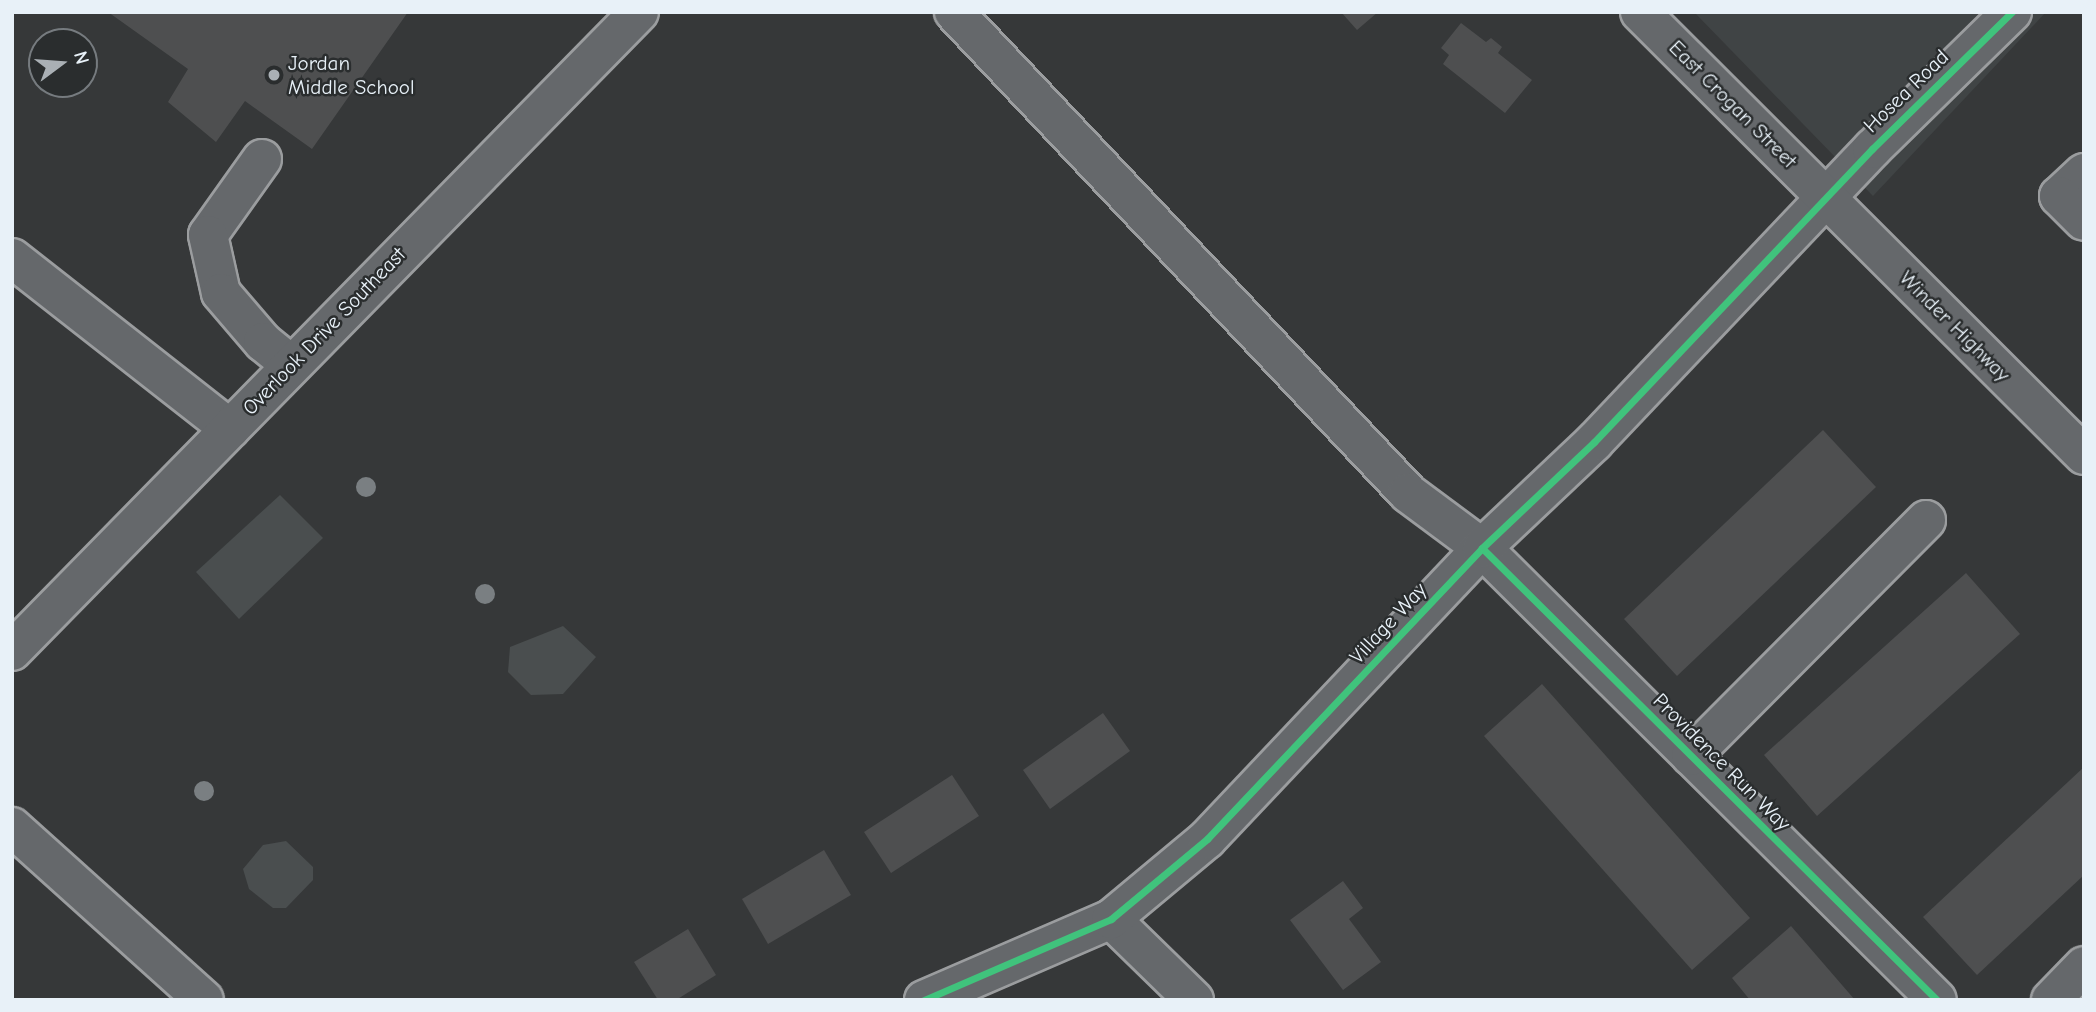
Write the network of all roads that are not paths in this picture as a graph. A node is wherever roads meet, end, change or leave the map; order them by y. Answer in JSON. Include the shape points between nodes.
{"nodes":[{"id":1,"x":639,"y":12,"type":"edge"},
{"id":2,"x":954,"y":12,"type":"edge"},
{"id":3,"x":1640,"y":12,"type":"edge"},
{"id":4,"x":2012,"y":12,"type":"edge"},
{"id":5,"x":262,"y":159,"type":"dead end"},
{"id":6,"x":2084,"y":173,"type":"edge"},
{"id":7,"x":1826,"y":197,"type":"junction"},
{"id":8,"x":2084,"y":221,"type":"edge"},
{"id":9,"x":12,"y":258,"type":"edge"},
{"id":10,"x":291,"y":365,"type":"junction"},
{"id":11,"x":230,"y":429,"type":"junction"},
{"id":12,"x":2084,"y":456,"type":"edge"},
{"id":13,"x":1926,"y":520,"type":"dead end"},
{"id":14,"x":1482,"y":548,"type":"junction"},
{"id":15,"x":12,"y":651,"type":"edge"},
{"id":16,"x":1691,"y":756,"type":"junction"},
{"id":17,"x":12,"y":827,"type":"edge"},
{"id":18,"x":1111,"y":919,"type":"junction"},
{"id":19,"x":2084,"y":966,"type":"edge"},
{"id":20,"x":204,"y":1000,"type":"edge"},
{"id":21,"x":924,"y":1000,"type":"edge"},
{"id":22,"x":1194,"y":1000,"type":"edge"},
{"id":23,"x":1937,"y":1000,"type":"edge"},
{"id":24,"x":2051,"y":1000,"type":"edge"}],
"edges":[{"from":1,"to":10,"type":"street","name":"Overlook Drive Southeast"},
{"from":2,"to":14,"type":"street","name":"Providence Run Way","via":[[1408,493]]},
{"from":3,"to":7,"type":"street","name":"East Crogan Street"},
{"from":4,"to":7,"type":"street","name":"Hosea Road"},
{"from":5,"to":10,"type":"street","via":[[208,235],[221,293],[263,342]]},
{"from":6,"to":8,"type":"street","via":[[2059,196]]},
{"from":7,"to":12,"type":"street","name":"Winder Highway"},
{"from":7,"to":14,"type":"street","name":"Village Way","via":[[1594,442]]},
{"from":9,"to":11,"type":"street"},
{"from":10,"to":11,"type":"street","name":"Overlook Drive Southeast"},
{"from":11,"to":15,"type":"street","name":"Overlook Drive Southeast"},
{"from":13,"to":16,"type":"street","name":"Providence Run Way"},
{"from":14,"to":16,"type":"street","name":"Providence Run Way"},
{"from":14,"to":18,"type":"street","name":"Village Way","via":[[1207,839]]},
{"from":16,"to":23,"type":"street","name":"Providence Run Way"},
{"from":17,"to":20,"type":"street"},
{"from":18,"to":21,"type":"street","name":"Village Way"},
{"from":18,"to":22,"type":"street"},
{"from":19,"to":24,"type":"street"}]}
